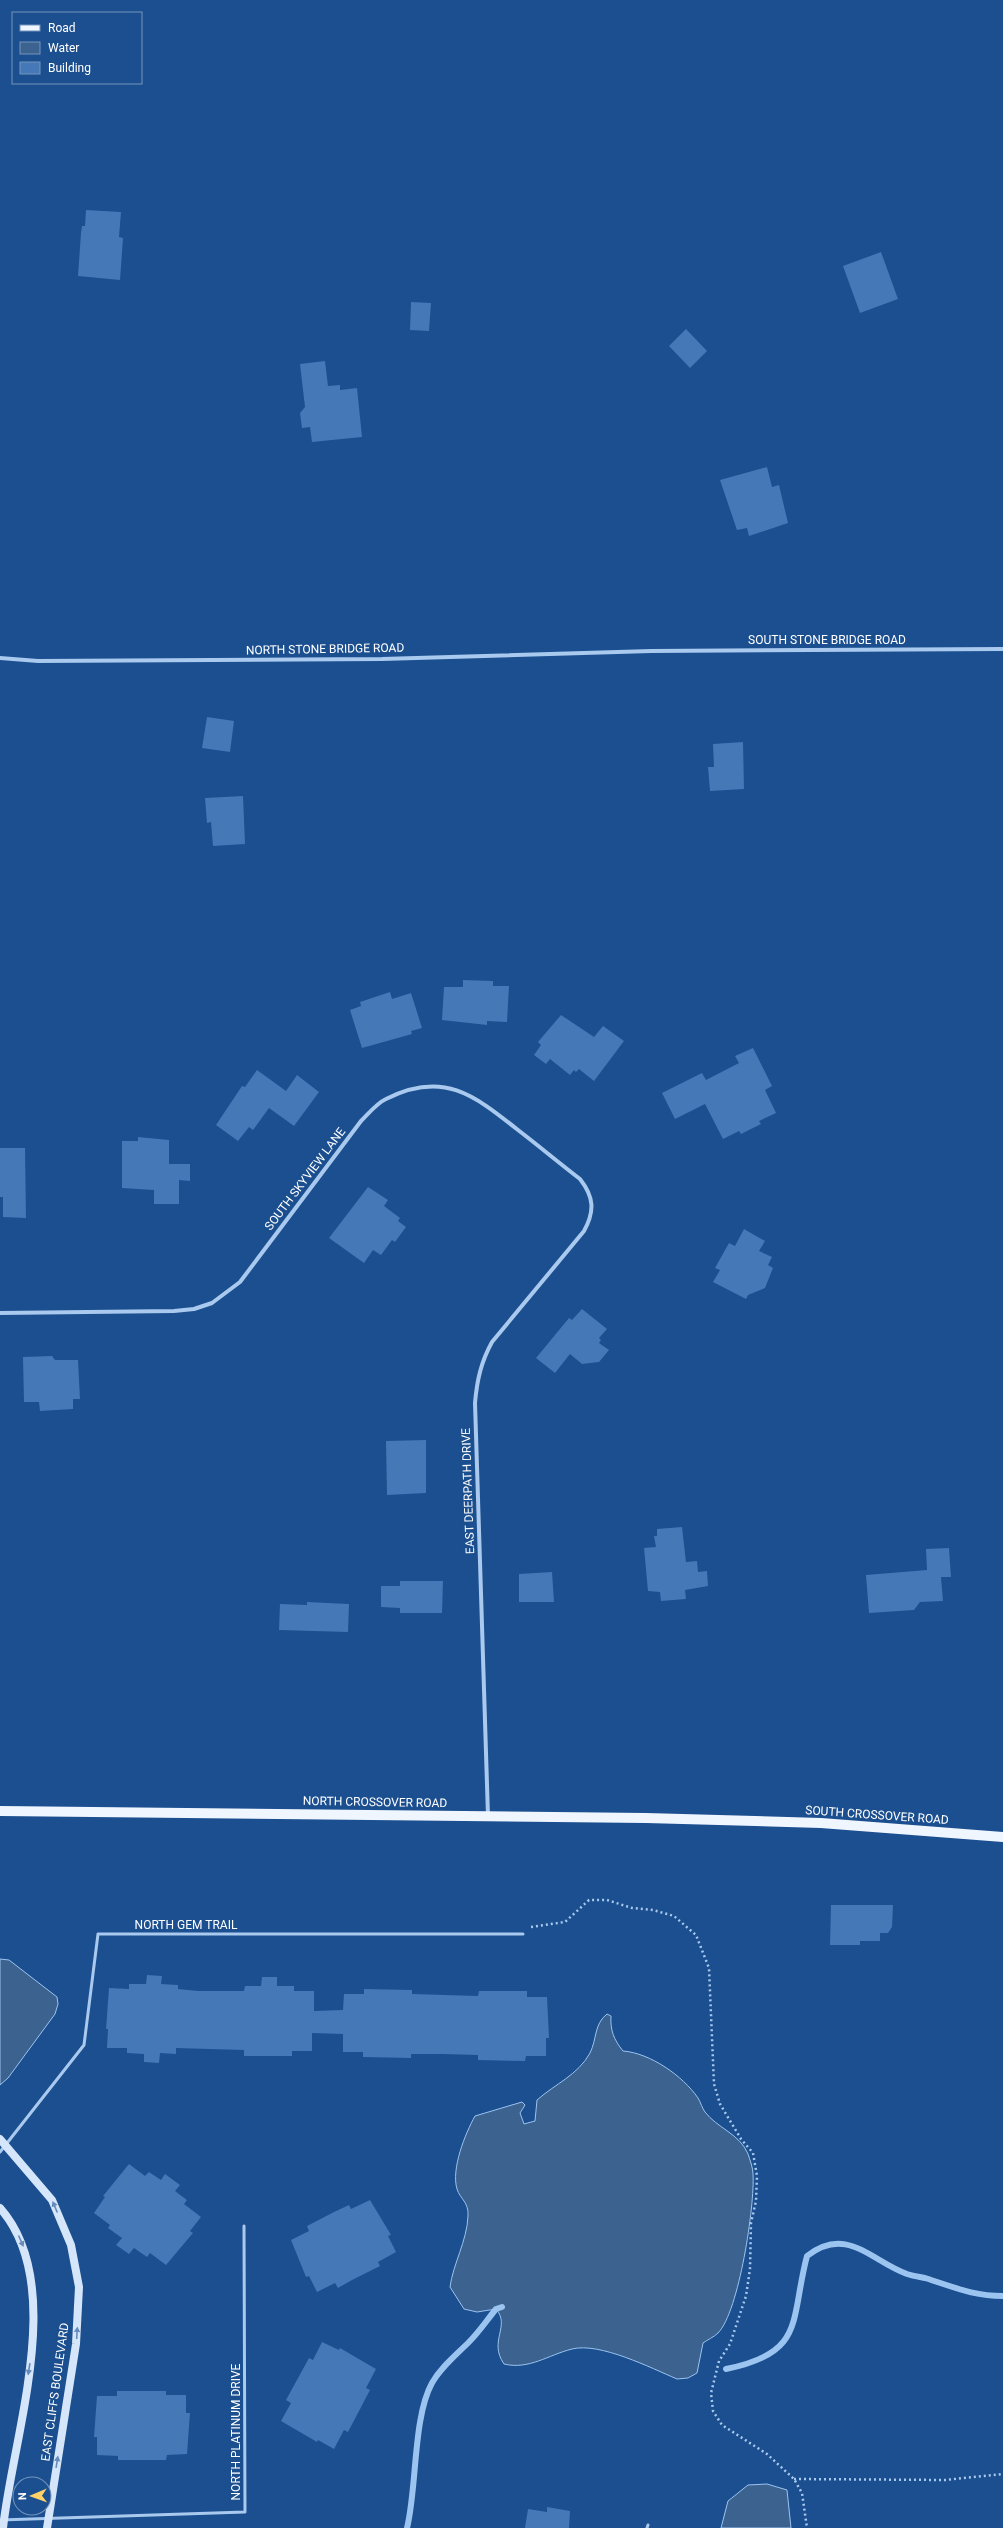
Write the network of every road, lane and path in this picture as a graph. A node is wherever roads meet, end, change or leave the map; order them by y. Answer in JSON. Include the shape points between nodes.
{"nodes":[{"id":1,"x":1003,"y":649,"type":"edge"},
{"id":2,"x":651,"y":651,"type":"joint"},
{"id":3,"x":0,"y":658,"type":"edge"},
{"id":4,"x":593,"y":1204,"type":"joint"},
{"id":5,"x":0,"y":1313,"type":"edge"},
{"id":6,"x":0,"y":1811,"type":"edge"},
{"id":7,"x":488,"y":1816,"type":"junction"},
{"id":8,"x":750,"y":1821,"type":"joint"},
{"id":9,"x":1003,"y":1837,"type":"edge"},
{"id":10,"x":523,"y":1934,"type":"joint"},
{"id":11,"x":3,"y":2142,"type":"edge"},
{"id":12,"x":0,"y":2152,"type":"edge"},
{"id":13,"x":0,"y":2208,"type":"edge"},
{"id":14,"x":244,"y":2226,"type":"dead end"},
{"id":15,"x":1003,"y":2474,"type":"edge"},
{"id":16,"x":794,"y":2478,"type":"junction"},
{"id":17,"x":2,"y":2523,"type":"edge"},
{"id":18,"x":48,"y":2524,"type":"edge"},
{"id":19,"x":807,"y":2528,"type":"edge"}],
"edges":[{"from":1,"to":2,"type":"street","name":"SOUTH STONE BRIDGE ROAD"},
{"from":2,"to":3,"type":"street","name":"NORTH STONE BRIDGE ROAD","via":[[382,659],[38,661]]},
{"from":4,"to":5,"type":"street","name":"SOUTH SKYVIEW LANE","via":[[589,1190],[580,1179],[488,1106],[468,1093],[444,1086],[415,1087],[384,1099],[361,1121],[240,1282],[228,1294],[212,1303],[194,1309],[174,1310]]},
{"from":4,"to":7,"type":"street","name":"EAST DEERPATH DRIVE","via":[[592,1217],[584,1231],[492,1342],[481,1362],[476,1382]]},
{"from":6,"to":7,"type":"main road","name":"NORTH CROSSOVER ROAD"},
{"from":7,"to":8,"type":"main road","name":"NORTH CROSSOVER ROAD"},
{"from":8,"to":9,"type":"main road","name":"SOUTH CROSSOVER ROAD","via":[[869,1826]]},
{"from":10,"to":11,"type":"lane","name":"NORTH GEM TRAIL","via":[[98,1934],[84,2045]]},
{"from":10,"to":16,"type":"path","via":[[533,1926],[565,1922],[589,1900],[607,1900],[674,1916],[696,1935],[709,1968],[714,2084],[720,2104],[741,2139],[753,2153],[757,2176],[756,2202],[750,2223],[750,2269],[746,2296],[730,2344],[719,2362],[711,2393],[713,2411],[722,2425],[767,2454]]},
{"from":11,"to":12,"type":"lane","name":"NORTH GEM TRAIL"},
{"from":18,"to":11,"type":"street","name":"EAST CLIFFS BOULEVARD","one_way":true,"via":[[76,2344],[79,2287],[71,2245],[52,2200]]},
{"from":13,"to":17,"type":"street","one_way":true,"via":[[12,2222],[27,2254],[34,2301],[32,2350]]},
{"from":14,"to":18,"type":"lane","name":"NORTH PLATINUM DRIVE","via":[[245,2512]]},
{"from":15,"to":16,"type":"path","via":[[945,2480]]},
{"from":16,"to":19,"type":"path","via":[[802,2493]]},
{"from":17,"to":18,"type":"lane","name":"NORTH PLATINUM DRIVE"}]}
